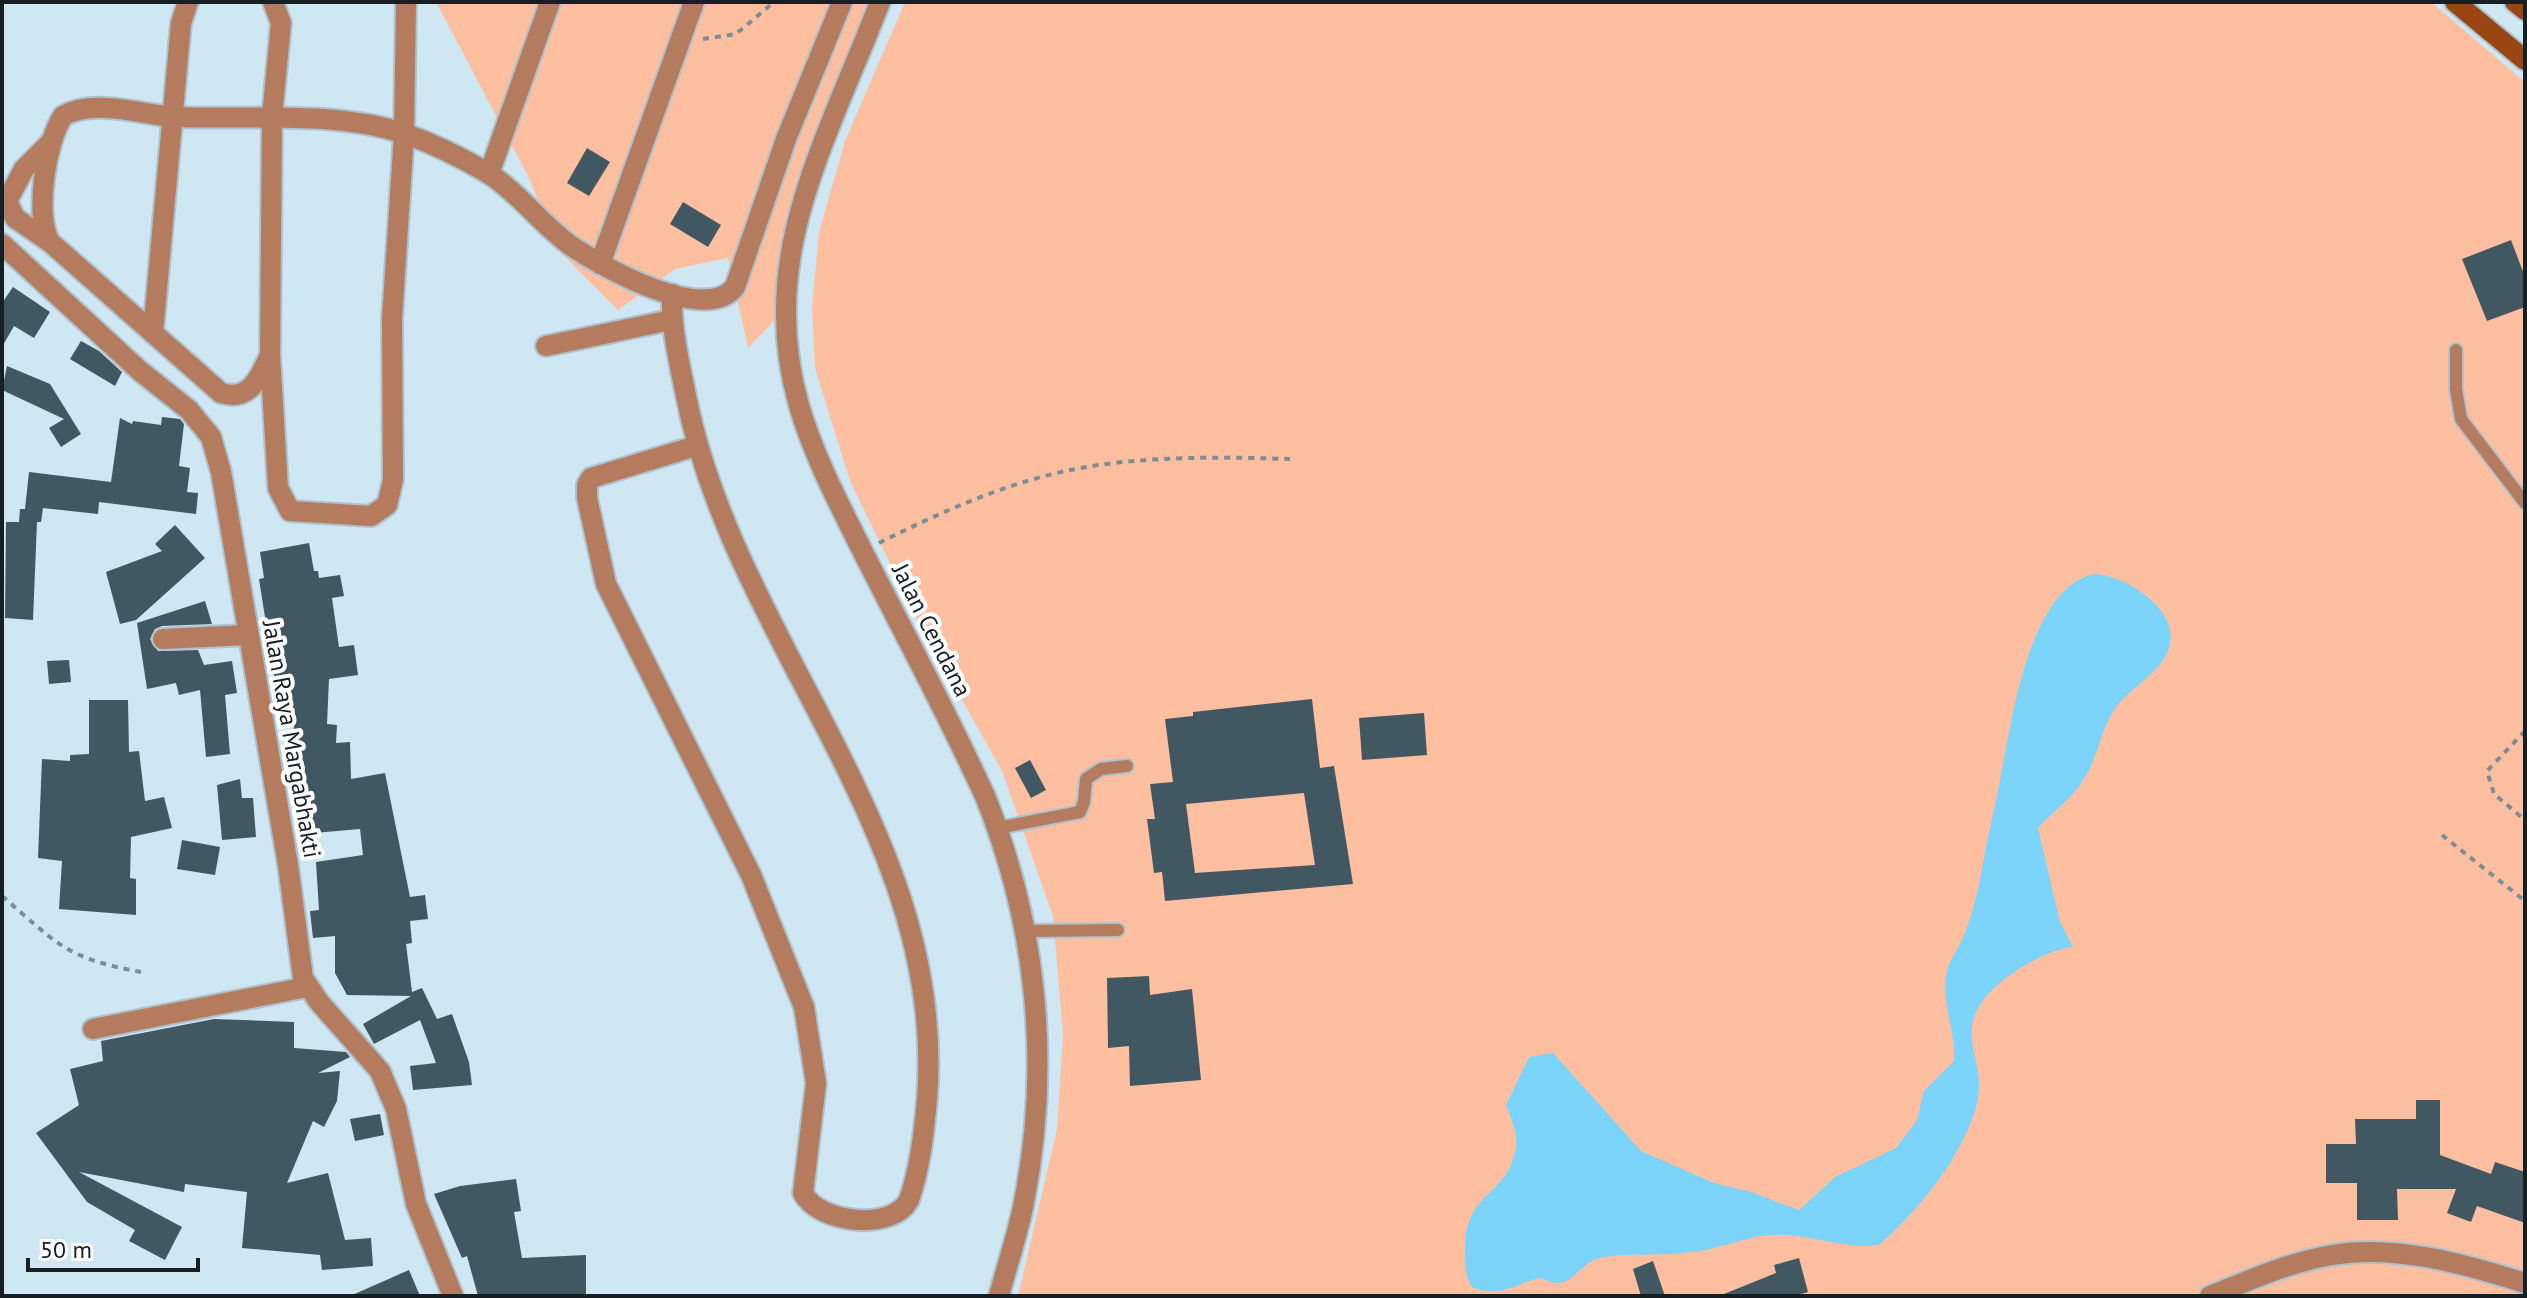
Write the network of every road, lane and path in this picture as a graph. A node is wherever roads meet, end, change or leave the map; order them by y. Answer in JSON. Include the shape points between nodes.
{"nodes":[{"id":1,"x":188,"y":2,"type":"edge"},
{"id":2,"x":273,"y":2,"type":"edge"},
{"id":3,"x":406,"y":2,"type":"edge"},
{"id":4,"x":550,"y":2,"type":"edge"},
{"id":5,"x":694,"y":2,"type":"edge"},
{"id":6,"x":774,"y":2,"type":"edge"},
{"id":7,"x":842,"y":2,"type":"edge"},
{"id":8,"x":880,"y":2,"type":"edge"},
{"id":9,"x":2455,"y":2,"type":"edge"},
{"id":10,"x":2515,"y":2,"type":"edge"},
{"id":11,"x":2525,"y":10,"type":"edge"},
{"id":12,"x":681,"y":38,"type":"junction"},
{"id":13,"x":2525,"y":60,"type":"edge"},
{"id":14,"x":175,"y":117,"type":"junction"},
{"id":15,"x":272,"y":117,"type":"junction"},
{"id":16,"x":404,"y":134,"type":"junction"},
{"id":17,"x":50,"y":143,"type":"junction"},
{"id":18,"x":489,"y":174,"type":"junction"},
{"id":19,"x":50,"y":242,"type":"junction"},
{"id":20,"x":2,"y":244,"type":"edge"},
{"id":21,"x":600,"y":264,"type":"junction"},
{"id":22,"x":672,"y":294,"type":"junction"},
{"id":23,"x":671,"y":320,"type":"junction"},
{"id":24,"x":153,"y":333,"type":"junction"},
{"id":25,"x":546,"y":346,"type":"dead end"},
{"id":26,"x":2456,"y":350,"type":"dead end"},
{"id":27,"x":270,"y":355,"type":"junction"},
{"id":28,"x":696,"y":446,"type":"junction"},
{"id":29,"x":1290,"y":459,"type":"dead end"},
{"id":30,"x":2525,"y":503,"type":"edge"},
{"id":31,"x":863,"y":552,"type":"junction"},
{"id":32,"x":247,"y":635,"type":"junction"},
{"id":33,"x":163,"y":639,"type":"dead end"},
{"id":34,"x":2525,"y":731,"type":"edge"},
{"id":35,"x":1127,"y":766,"type":"dead end"},
{"id":36,"x":2525,"y":820,"type":"edge"},
{"id":37,"x":998,"y":828,"type":"junction"},
{"id":38,"x":2442,"y":835,"type":"dead end"},
{"id":39,"x":2,"y":896,"type":"edge"},
{"id":40,"x":2525,"y":901,"type":"edge"},
{"id":41,"x":1118,"y":930,"type":"dead end"},
{"id":42,"x":1026,"y":931,"type":"junction"},
{"id":43,"x":141,"y":972,"type":"dead end"},
{"id":44,"x":307,"y":987,"type":"junction"},
{"id":45,"x":93,"y":1029,"type":"dead end"},
{"id":46,"x":2525,"y":1283,"type":"edge"},
{"id":47,"x":453,"y":1296,"type":"edge"},
{"id":48,"x":999,"y":1296,"type":"edge"},
{"id":49,"x":2210,"y":1296,"type":"edge"}],
"edges":[{"from":1,"to":14,"type":"street","via":[[181,23]]},
{"from":2,"to":15,"type":"street","via":[[281,23]]},
{"from":3,"to":16,"type":"street"},
{"from":4,"to":18,"type":"street"},
{"from":5,"to":12,"type":"street"},
{"from":6,"to":12,"type":"path","via":[[736,34]]},
{"from":7,"to":22,"type":"street","via":[[786,139],[735,287],[711,301]]},
{"from":8,"to":31,"type":"street","name":"Jalan Cendana","via":[[810,181],[796,229],[785,306],[793,381],[811,446]]},
{"from":9,"to":13,"type":"street"},
{"from":10,"to":11,"type":"street"},
{"from":12,"to":21,"type":"street"},
{"from":14,"to":15,"type":"street"},
{"from":14,"to":17,"type":"street","via":[[78,110],[63,116]]},
{"from":14,"to":24,"type":"street"},
{"from":15,"to":16,"type":"street","via":[[343,122]]},
{"from":15,"to":27,"type":"street"},
{"from":16,"to":18,"type":"street"},
{"from":16,"to":27,"type":"street","via":[[392,319],[393,480],[387,505],[379,512],[300,514],[284,506],[278,488]]},
{"from":17,"to":19,"type":"street","via":[[42,223]]},
{"from":17,"to":19,"type":"street","via":[[24,169],[7,201],[15,218]]},
{"from":18,"to":21,"type":"street","via":[[567,243]]},
{"from":19,"to":24,"type":"street"},
{"from":20,"to":32,"type":"street","name":"Jalan Raya Margabhakti","via":[[189,410],[211,437]]},
{"from":21,"to":22,"type":"street"},
{"from":22,"to":23,"type":"street"},
{"from":23,"to":25,"type":"street"},
{"from":23,"to":28,"type":"street"},
{"from":24,"to":27,"type":"street","via":[[202,379],[228,395],[249,391]]},
{"from":26,"to":30,"type":"lane","via":[[2461,419]]},
{"from":28,"to":28,"type":"street","via":[[736,549],[886,853],[914,934],[928,1025],[926,1117],[909,1200],[904,1210],[887,1220],[825,1214],[803,1193],[816,1083],[804,1007],[751,875],[606,584],[586,491],[591,478]]},
{"from":29,"to":31,"type":"path","via":[[1134,462],[1057,473],[968,501]]},
{"from":31,"to":37,"type":"street","name":"Jalan Cendana"},
{"from":32,"to":33,"type":"street"},
{"from":32,"to":44,"type":"street","name":"Jalan Raya Margabhakti"},
{"from":34,"to":36,"type":"path","via":[[2487,771],[2494,794]]},
{"from":35,"to":37,"type":"lane","via":[[1101,769],[1086,779],[1080,812]]},
{"from":37,"to":42,"type":"street","name":"Jalan Cendana"},
{"from":38,"to":40,"type":"path"},
{"from":39,"to":43,"type":"path","via":[[71,954]]},
{"from":41,"to":42,"type":"lane"},
{"from":42,"to":48,"type":"street","name":"Jalan Cendana","via":[[1038,1039],[1036,1088],[1024,1202]]},
{"from":44,"to":45,"type":"street"},
{"from":44,"to":47,"type":"street","name":"Jalan Raya Margabhakti","via":[[380,1071],[396,1109],[416,1204]]},
{"from":46,"to":49,"type":"street","via":[[2410,1256],[2335,1254]]}]}
